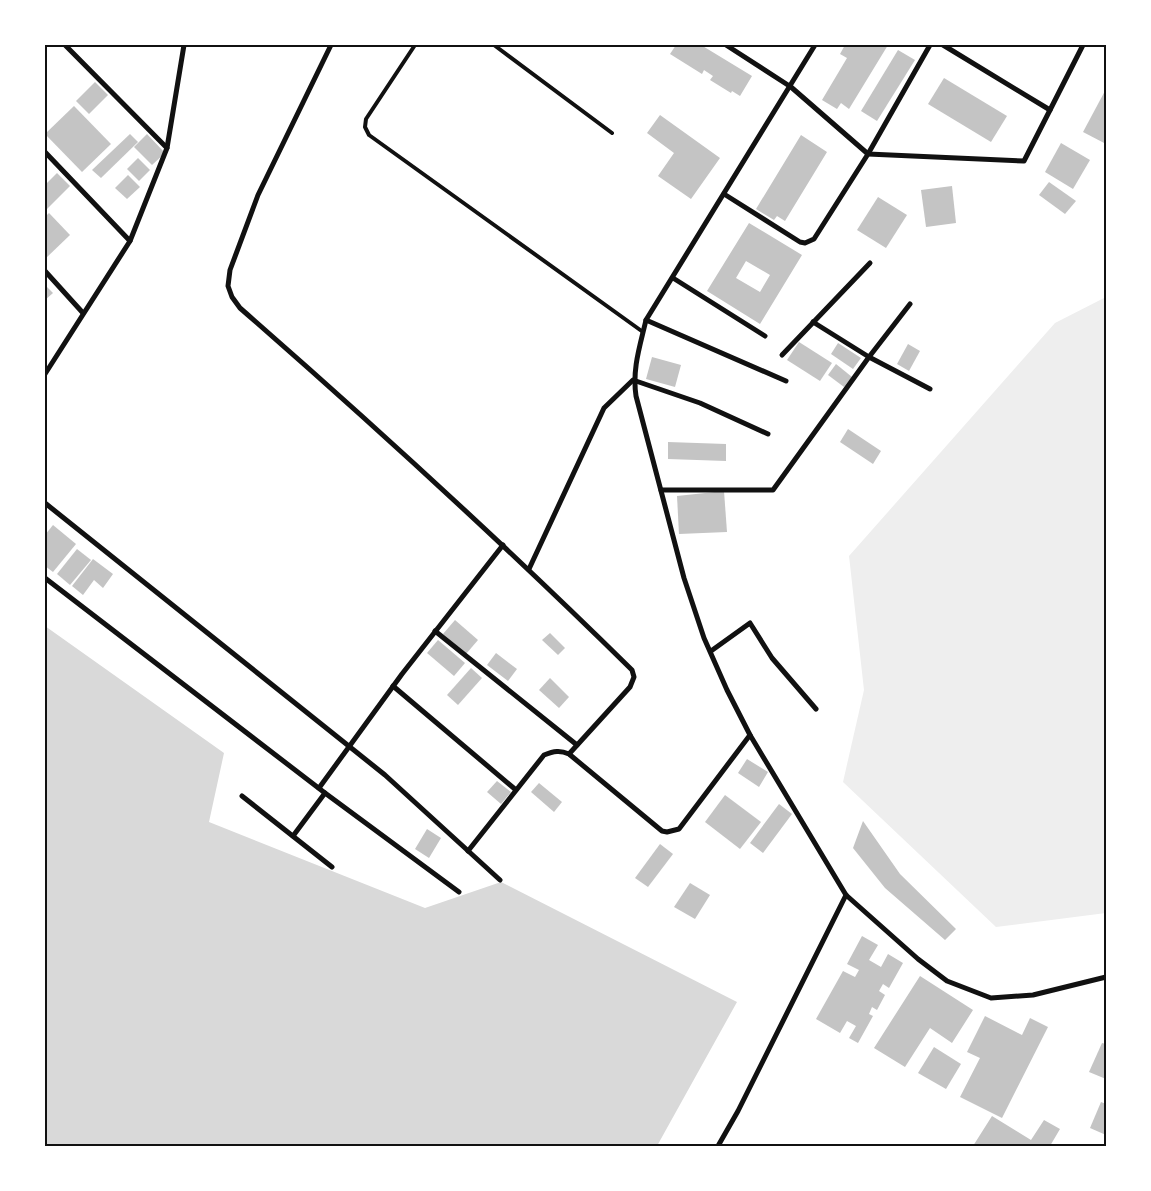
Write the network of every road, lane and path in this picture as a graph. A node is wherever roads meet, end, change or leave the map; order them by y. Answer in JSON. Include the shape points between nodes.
{"nodes":[{"id":1,"x":65,"y":45,"type":"edge"},
{"id":2,"x":184,"y":45,"type":"edge"},
{"id":3,"x":331,"y":45,"type":"edge"},
{"id":4,"x":415,"y":45,"type":"edge"},
{"id":5,"x":494,"y":45,"type":"edge"},
{"id":6,"x":726,"y":45,"type":"edge"},
{"id":7,"x":815,"y":45,"type":"edge"},
{"id":8,"x":930,"y":45,"type":"edge"},
{"id":9,"x":943,"y":45,"type":"edge"},
{"id":10,"x":1083,"y":45,"type":"edge"},
{"id":11,"x":791,"y":87,"type":"junction"},
{"id":12,"x":1050,"y":110,"type":"junction"},
{"id":13,"x":612,"y":133,"type":"dead end"},
{"id":14,"x":167,"y":148,"type":"junction"},
{"id":15,"x":45,"y":152,"type":"edge"},
{"id":16,"x":868,"y":154,"type":"junction"},
{"id":17,"x":724,"y":194,"type":"junction"},
{"id":18,"x":130,"y":242,"type":"junction"},
{"id":19,"x":870,"y":263,"type":"dead end"},
{"id":20,"x":45,"y":271,"type":"edge"},
{"id":21,"x":673,"y":278,"type":"junction"},
{"id":22,"x":910,"y":304,"type":"dead end"},
{"id":23,"x":83,"y":313,"type":"junction"},
{"id":24,"x":646,"y":320,"type":"junction"},
{"id":25,"x":813,"y":322,"type":"junction"},
{"id":26,"x":643,"y":332,"type":"junction"},
{"id":27,"x":765,"y":336,"type":"dead end"},
{"id":28,"x":782,"y":355,"type":"dead end"},
{"id":29,"x":869,"y":357,"type":"junction"},
{"id":30,"x":45,"y":374,"type":"edge"},
{"id":31,"x":633,"y":380,"type":"junction"},
{"id":32,"x":786,"y":381,"type":"dead end"},
{"id":33,"x":930,"y":389,"type":"dead end"},
{"id":34,"x":768,"y":434,"type":"dead end"},
{"id":35,"x":661,"y":490,"type":"junction"},
{"id":36,"x":45,"y":503,"type":"edge"},
{"id":37,"x":503,"y":545,"type":"junction"},
{"id":38,"x":529,"y":569,"type":"junction"},
{"id":39,"x":45,"y":578,"type":"edge"},
{"id":40,"x":435,"y":631,"type":"junction"},
{"id":41,"x":711,"y":651,"type":"junction"},
{"id":42,"x":393,"y":686,"type":"junction"},
{"id":43,"x":816,"y":709,"type":"dead end"},
{"id":44,"x":750,"y":734,"type":"junction"},
{"id":45,"x":577,"y":745,"type":"junction"},
{"id":46,"x":349,"y":746,"type":"junction"},
{"id":47,"x":569,"y":754,"type":"junction"},
{"id":48,"x":319,"y":788,"type":"junction"},
{"id":49,"x":516,"y":790,"type":"junction"},
{"id":50,"x":325,"y":793,"type":"junction"},
{"id":51,"x":242,"y":796,"type":"dead end"},
{"id":52,"x":293,"y":836,"type":"junction"},
{"id":53,"x":468,"y":851,"type":"junction"},
{"id":54,"x":332,"y":867,"type":"dead end"},
{"id":55,"x":500,"y":880,"type":"dead end"},
{"id":56,"x":459,"y":892,"type":"dead end"},
{"id":57,"x":846,"y":896,"type":"junction"},
{"id":58,"x":1106,"y":976,"type":"edge"},
{"id":59,"x":718,"y":1146,"type":"edge"}],
"edges":[{"from":1,"to":14,"type":"street"},
{"from":2,"to":14,"type":"street"},
{"from":3,"to":37,"type":"street","via":[[258,194],[230,270],[228,286],[240,308]]},
{"from":4,"to":26,"type":"lane","via":[[366,119],[369,135]]},
{"from":5,"to":13,"type":"lane"},
{"from":6,"to":11,"type":"street"},
{"from":7,"to":11,"type":"street"},
{"from":8,"to":16,"type":"street"},
{"from":9,"to":12,"type":"street"},
{"from":10,"to":12,"type":"street"},
{"from":11,"to":16,"type":"street"},
{"from":11,"to":17,"type":"street"},
{"from":12,"to":16,"type":"street","via":[[1024,161]]},
{"from":14,"to":18,"type":"street"},
{"from":15,"to":18,"type":"street"},
{"from":16,"to":17,"type":"street","via":[[809,242],[800,242]]},
{"from":17,"to":21,"type":"street"},
{"from":18,"to":23,"type":"street"},
{"from":19,"to":25,"type":"street"},
{"from":20,"to":23,"type":"street"},
{"from":21,"to":24,"type":"street"},
{"from":21,"to":27,"type":"street"},
{"from":22,"to":29,"type":"street"},
{"from":23,"to":30,"type":"street"},
{"from":24,"to":26,"type":"street"},
{"from":24,"to":32,"type":"street"},
{"from":25,"to":28,"type":"street"},
{"from":25,"to":29,"type":"street"},
{"from":26,"to":31,"type":"street"},
{"from":29,"to":33,"type":"street"},
{"from":29,"to":35,"type":"street","via":[[773,490]]},
{"from":31,"to":34,"type":"street","via":[[700,403]]},
{"from":31,"to":35,"type":"street"},
{"from":31,"to":38,"type":"street","via":[[604,408]]},
{"from":35,"to":41,"type":"street","via":[[684,578]]},
{"from":36,"to":46,"type":"street"},
{"from":37,"to":38,"type":"street"},
{"from":37,"to":40,"type":"street"},
{"from":38,"to":45,"type":"street","via":[[632,670],[634,677],[630,687]]},
{"from":39,"to":48,"type":"street"},
{"from":40,"to":42,"type":"street"},
{"from":40,"to":45,"type":"street"},
{"from":41,"to":43,"type":"street","via":[[750,624],[772,658]]},
{"from":41,"to":44,"type":"street"},
{"from":42,"to":46,"type":"street"},
{"from":42,"to":49,"type":"street"},
{"from":44,"to":47,"type":"street","via":[[685,823],[679,829],[667,832]]},
{"from":44,"to":57,"type":"street"},
{"from":45,"to":47,"type":"street"},
{"from":46,"to":48,"type":"street"},
{"from":46,"to":53,"type":"street"},
{"from":47,"to":49,"type":"street","via":[[562,751],[544,755]]},
{"from":48,"to":50,"type":"street"},
{"from":49,"to":53,"type":"street"},
{"from":50,"to":52,"type":"street"},
{"from":50,"to":56,"type":"street"},
{"from":51,"to":52,"type":"street"},
{"from":52,"to":54,"type":"street"},
{"from":53,"to":55,"type":"street"},
{"from":57,"to":58,"type":"street","via":[[918,960],[947,981],[991,998],[1033,996]]},
{"from":57,"to":59,"type":"street"}]}
